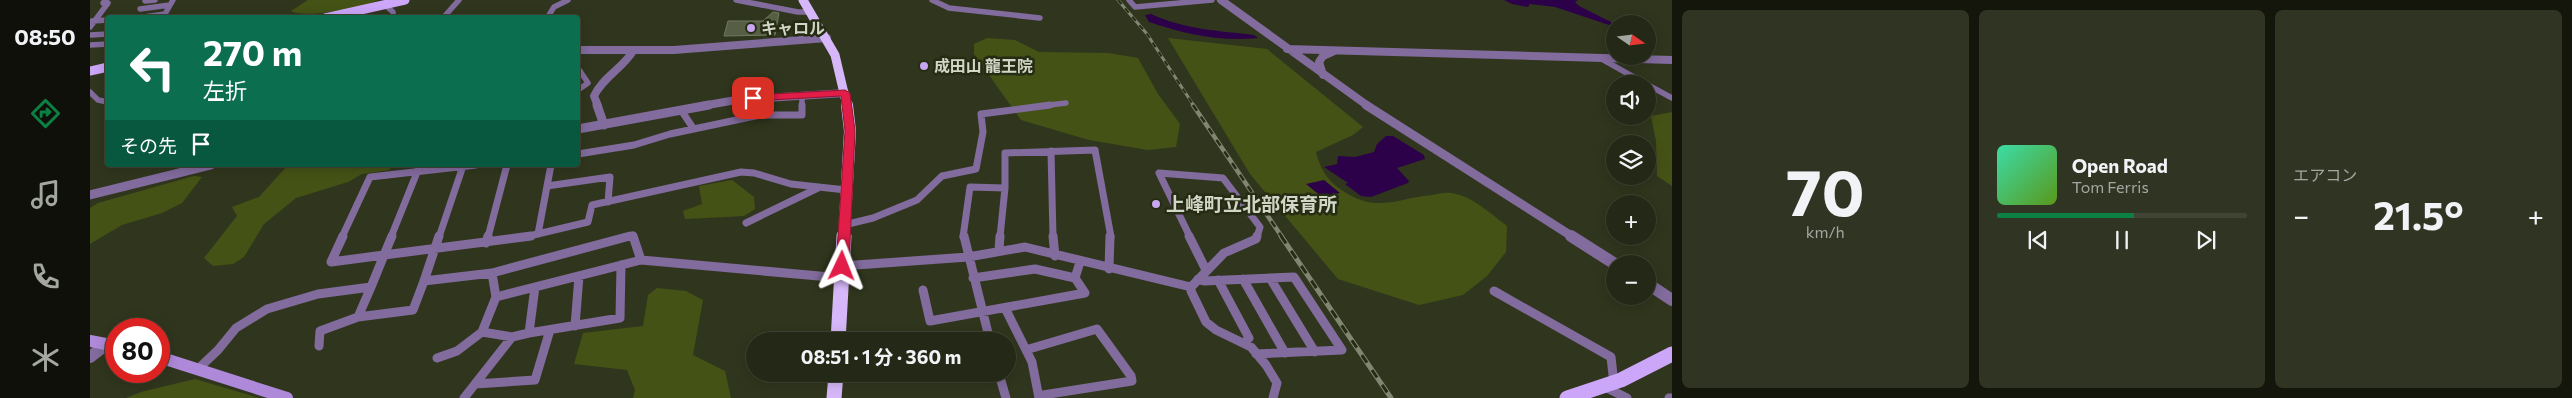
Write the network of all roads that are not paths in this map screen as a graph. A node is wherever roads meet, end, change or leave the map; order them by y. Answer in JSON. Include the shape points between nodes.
{"nodes":[{"id":1,"x":155,"y":0,"type":"edge"},
{"id":2,"x":405,"y":0,"type":"edge"},
{"id":3,"x":459,"y":0,"type":"edge"},
{"id":4,"x":568,"y":0,"type":"edge"},
{"id":5,"x":736,"y":0,"type":"edge"},
{"id":6,"x":804,"y":0,"type":"edge"},
{"id":7,"x":932,"y":0,"type":"edge"},
{"id":8,"x":1129,"y":0,"type":"edge"},
{"id":9,"x":1212,"y":0,"type":"edge"},
{"id":10,"x":1221,"y":0,"type":"edge"},
{"id":11,"x":107,"y":1,"type":"edge"},
{"id":12,"x":115,"y":1,"type":"edge"},
{"id":13,"x":146,"y":1,"type":"edge"},
{"id":14,"x":171,"y":3,"type":"edge"},
{"id":15,"x":384,"y":4,"type":"junction"},
{"id":16,"x":140,"y":9,"type":"junction"},
{"id":17,"x":811,"y":12,"type":"junction"},
{"id":18,"x":137,"y":15,"type":"edge"},
{"id":19,"x":158,"y":15,"type":"edge"},
{"id":20,"x":338,"y":15,"type":"edge"},
{"id":21,"x":394,"y":15,"type":"edge"},
{"id":22,"x":446,"y":15,"type":"edge"},
{"id":23,"x":549,"y":15,"type":"edge"},
{"id":24,"x":1040,"y":18,"type":"dead end"},
{"id":25,"x":97,"y":20,"type":"junction"},
{"id":26,"x":105,"y":20,"type":"edge"},
{"id":27,"x":90,"y":21,"type":"edge"},
{"id":28,"x":90,"y":27,"type":"edge"},
{"id":29,"x":105,"y":34,"type":"edge"},
{"id":30,"x":1267,"y":34,"type":"junction"},
{"id":31,"x":90,"y":35,"type":"edge"},
{"id":32,"x":827,"y":38,"type":"junction"},
{"id":33,"x":105,"y":44,"type":"edge"},
{"id":34,"x":90,"y":45,"type":"edge"},
{"id":35,"x":1287,"y":49,"type":"junction"},
{"id":36,"x":580,"y":50,"type":"edge"},
{"id":37,"x":1330,"y":50,"type":"junction"},
{"id":38,"x":1340,"y":50,"type":"junction"},
{"id":39,"x":633,"y":51,"type":"junction"},
{"id":40,"x":1600,"y":58,"type":"junction"},
{"id":41,"x":1672,"y":60,"type":"edge"},
{"id":42,"x":105,"y":67,"type":"edge"},
{"id":43,"x":90,"y":71,"type":"edge"},
{"id":44,"x":580,"y":71,"type":"edge"},
{"id":45,"x":1631,"y":75,"type":"edge"},
{"id":46,"x":1323,"y":76,"type":"junction"},
{"id":47,"x":580,"y":88,"type":"edge"},
{"id":48,"x":1656,"y":89,"type":"edge"},
{"id":49,"x":90,"y":92,"type":"edge"},
{"id":50,"x":845,"y":93,"type":"junction"},
{"id":51,"x":802,"y":95,"type":"junction"},
{"id":52,"x":1672,"y":98,"type":"edge"},
{"id":53,"x":105,"y":101,"type":"edge"},
{"id":54,"x":1066,"y":103,"type":"dead end"},
{"id":55,"x":681,"y":110,"type":"junction"},
{"id":56,"x":604,"y":125,"type":"junction"},
{"id":57,"x":693,"y":128,"type":"junction"},
{"id":58,"x":580,"y":129,"type":"edge"},
{"id":59,"x":1051,"y":151,"type":"junction"},
{"id":60,"x":580,"y":154,"type":"edge"},
{"id":61,"x":202,"y":167,"type":"edge"},
{"id":62,"x":441,"y":167,"type":"edge"},
{"id":63,"x":463,"y":167,"type":"edge"},
{"id":64,"x":505,"y":167,"type":"edge"},
{"id":65,"x":551,"y":167,"type":"edge"},
{"id":66,"x":419,"y":168,"type":"edge"},
{"id":67,"x":547,"y":186,"type":"junction"},
{"id":68,"x":820,"y":187,"type":"junction"},
{"id":69,"x":1005,"y":188,"type":"junction"},
{"id":70,"x":846,"y":190,"type":"junction"},
{"id":71,"x":90,"y":195,"type":"edge"},
{"id":72,"x":608,"y":202,"type":"junction"},
{"id":73,"x":746,"y":223,"type":"dead end"},
{"id":74,"x":844,"y":225,"type":"junction"},
{"id":75,"x":538,"y":234,"type":"junction"},
{"id":76,"x":486,"y":243,"type":"junction"},
{"id":77,"x":435,"y":249,"type":"junction"},
{"id":78,"x":999,"y":250,"type":"junction"},
{"id":79,"x":384,"y":255,"type":"junction"},
{"id":80,"x":1055,"y":256,"type":"junction"},
{"id":81,"x":968,"y":257,"type":"junction"},
{"id":82,"x":1606,"y":258,"type":"edge"},
{"id":83,"x":641,"y":260,"type":"junction"},
{"id":84,"x":1080,"y":262,"type":"junction"},
{"id":85,"x":621,"y":265,"type":"junction"},
{"id":86,"x":1109,"y":270,"type":"junction"},
{"id":87,"x":1206,"y":270,"type":"junction"},
{"id":88,"x":842,"y":272,"type":"junction"},
{"id":89,"x":492,"y":273,"type":"junction"},
{"id":90,"x":579,"y":276,"type":"junction"},
{"id":91,"x":973,"y":278,"type":"junction"},
{"id":92,"x":1075,"y":278,"type":"junction"},
{"id":93,"x":1270,"y":278,"type":"junction"},
{"id":94,"x":1198,"y":279,"type":"junction"},
{"id":95,"x":1242,"y":279,"type":"junction"},
{"id":96,"x":1218,"y":280,"type":"junction"},
{"id":97,"x":424,"y":281,"type":"junction"},
{"id":98,"x":371,"y":287,"type":"junction"},
{"id":99,"x":536,"y":287,"type":"junction"},
{"id":100,"x":1191,"y":287,"type":"junction"},
{"id":101,"x":1656,"y":289,"type":"edge"},
{"id":102,"x":923,"y":290,"type":"dead end"},
{"id":103,"x":1494,"y":291,"type":"dead end"},
{"id":104,"x":496,"y":296,"type":"junction"},
{"id":105,"x":1672,"y":300,"type":"edge"},
{"id":106,"x":1005,"y":308,"type":"junction"},
{"id":107,"x":982,"y":313,"type":"junction"},
{"id":108,"x":358,"y":316,"type":"junction"},
{"id":109,"x":575,"y":326,"type":"junction"},
{"id":110,"x":550,"y":330,"type":"junction"},
{"id":111,"x":482,"y":332,"type":"junction"},
{"id":112,"x":839,"y":332,"type":"edge"},
{"id":113,"x":987,"y":332,"type":"edge"},
{"id":114,"x":529,"y":334,"type":"junction"},
{"id":115,"x":512,"y":337,"type":"junction"},
{"id":116,"x":90,"y":340,"type":"edge"},
{"id":117,"x":1245,"y":342,"type":"junction"},
{"id":118,"x":105,"y":344,"type":"edge"},
{"id":119,"x":319,"y":346,"type":"dead end"},
{"id":120,"x":105,"y":348,"type":"edge"},
{"id":121,"x":1029,"y":350,"type":"junction"},
{"id":122,"x":1316,"y":352,"type":"junction"},
{"id":123,"x":1285,"y":353,"type":"junction"},
{"id":124,"x":1256,"y":354,"type":"junction"},
{"id":125,"x":1672,"y":354,"type":"edge"},
{"id":126,"x":90,"y":357,"type":"edge"},
{"id":127,"x":437,"y":358,"type":"dead end"},
{"id":128,"x":170,"y":360,"type":"edge"},
{"id":129,"x":199,"y":368,"type":"junction"},
{"id":130,"x":835,"y":382,"type":"edge"},
{"id":131,"x":1001,"y":382,"type":"edge"},
{"id":132,"x":475,"y":384,"type":"junction"},
{"id":133,"x":1611,"y":384,"type":"junction"},
{"id":134,"x":287,"y":398,"type":"edge"},
{"id":135,"x":464,"y":398,"type":"edge"},
{"id":136,"x":834,"y":398,"type":"edge"},
{"id":137,"x":1006,"y":398,"type":"edge"},
{"id":138,"x":1040,"y":398,"type":"edge"},
{"id":139,"x":1273,"y":398,"type":"edge"},
{"id":140,"x":1567,"y":398,"type":"edge"},
{"id":141,"x":1627,"y":398,"type":"edge"}],
"edges":[{"from":1,"to":13,"type":"street"},
{"from":2,"to":15,"type":"main road"},
{"from":3,"to":22,"type":"street"},
{"from":4,"to":23,"type":"street","via":[[554,7]]},
{"from":5,"to":17,"type":"street"},
{"from":6,"to":17,"type":"highway"},
{"from":7,"to":24,"type":"street","via":[[953,8]]},
{"from":8,"to":9,"type":"street","via":[[1135,7]]},
{"from":10,"to":30,"type":"street"},
{"from":11,"to":12,"type":"street"},
{"from":11,"to":25,"type":"street"},
{"from":13,"to":16,"type":"street"},
{"from":14,"to":16,"type":"street"},
{"from":14,"to":19,"type":"street","via":[[165,14]]},
{"from":15,"to":20,"type":"main road"},
{"from":15,"to":21,"type":"street"},
{"from":16,"to":18,"type":"street"},
{"from":17,"to":32,"type":"highway"},
{"from":25,"to":26,"type":"street"},
{"from":25,"to":27,"type":"street"},
{"from":25,"to":28,"type":"street"},
{"from":29,"to":31,"type":"street"},
{"from":30,"to":35,"type":"street"},
{"from":30,"to":37,"type":"street","via":[[1290,44]]},
{"from":32,"to":39,"type":"street"},
{"from":32,"to":50,"type":"highway"},
{"from":33,"to":34,"type":"street"},
{"from":35,"to":37,"type":"street"},
{"from":35,"to":46,"type":"street"},
{"from":36,"to":39,"type":"street"},
{"from":37,"to":38,"type":"street"},
{"from":38,"to":40,"type":"street"},
{"from":38,"to":46,"type":"street","via":[[1330,52],[1319,62]]},
{"from":39,"to":56,"type":"street","via":[[626,63],[594,96]]},
{"from":40,"to":41,"type":"street"},
{"from":40,"to":45,"type":"street"},
{"from":42,"to":43,"type":"main road"},
{"from":44,"to":47,"type":"street","via":[[588,82]]},
{"from":46,"to":82,"type":"street"},
{"from":48,"to":52,"type":"street"},
{"from":49,"to":53,"type":"street","via":[[98,100]]},
{"from":50,"to":51,"type":"street"},
{"from":50,"to":70,"type":"highway","via":[[850,131]]},
{"from":51,"to":55,"type":"street","via":[[736,100]]},
{"from":51,"to":57,"type":"street","via":[[802,116],[760,115]]},
{"from":54,"to":74,"type":"street","via":[[981,114],[984,132],[976,169],[942,176],[917,200],[873,218]]},
{"from":55,"to":56,"type":"street"},
{"from":55,"to":57,"type":"street"},
{"from":56,"to":58,"type":"street"},
{"from":57,"to":60,"type":"street","via":[[634,144]]},
{"from":59,"to":69,"type":"street","via":[[1005,152]]},
{"from":59,"to":80,"type":"street"},
{"from":59,"to":86,"type":"street","via":[[1096,150],[1111,239]]},
{"from":61,"to":71,"type":"street"},
{"from":62,"to":66,"type":"street"},
{"from":63,"to":77,"type":"street"},
{"from":64,"to":76,"type":"street"},
{"from":65,"to":67,"type":"street"},
{"from":66,"to":79,"type":"street"},
{"from":66,"to":79,"type":"street","via":[[370,177],[331,262]]},
{"from":67,"to":72,"type":"street","via":[[610,177]]},
{"from":67,"to":75,"type":"street"},
{"from":68,"to":70,"type":"street"},
{"from":68,"to":72,"type":"street","via":[[790,184],[741,172]]},
{"from":68,"to":73,"type":"street"},
{"from":69,"to":78,"type":"street"},
{"from":69,"to":81,"type":"street","via":[[970,187],[963,240]]},
{"from":70,"to":74,"type":"highway"},
{"from":72,"to":75,"type":"street","via":[[592,205],[588,222]]},
{"from":74,"to":88,"type":"highway"},
{"from":75,"to":76,"type":"street"},
{"from":76,"to":77,"type":"street"},
{"from":77,"to":79,"type":"street"},
{"from":77,"to":97,"type":"street"},
{"from":78,"to":80,"type":"street","via":[[1025,247]]},
{"from":78,"to":81,"type":"street"},
{"from":79,"to":98,"type":"street"},
{"from":80,"to":84,"type":"street"},
{"from":81,"to":88,"type":"street"},
{"from":81,"to":91,"type":"street"},
{"from":83,"to":85,"type":"street"},
{"from":83,"to":88,"type":"street"},
{"from":83,"to":89,"type":"street","via":[[633,235]]},
{"from":84,"to":86,"type":"street"},
{"from":84,"to":92,"type":"street"},
{"from":85,"to":90,"type":"street"},
{"from":85,"to":109,"type":"street","via":[[620,318]]},
{"from":86,"to":100,"type":"street"},
{"from":87,"to":87,"type":"street","via":[[1172,199],[1159,173],[1222,178],[1260,227],[1256,239],[1224,252]]},
{"from":87,"to":94,"type":"street"},
{"from":88,"to":112,"type":"highway"},
{"from":89,"to":97,"type":"street"},
{"from":89,"to":104,"type":"street"},
{"from":90,"to":99,"type":"street"},
{"from":90,"to":109,"type":"street"},
{"from":91,"to":92,"type":"street","via":[[1035,269]]},
{"from":91,"to":107,"type":"street"},
{"from":92,"to":106,"type":"street","via":[[1085,293]]},
{"from":93,"to":95,"type":"street"},
{"from":93,"to":122,"type":"street"},
{"from":93,"to":122,"type":"street","via":[[1294,277],[1342,350]]},
{"from":94,"to":96,"type":"street"},
{"from":94,"to":100,"type":"street"},
{"from":95,"to":96,"type":"street"},
{"from":95,"to":123,"type":"street"},
{"from":96,"to":117,"type":"street","via":[[1249,338]]},
{"from":97,"to":108,"type":"street","via":[[413,310]]},
{"from":98,"to":108,"type":"street"},
{"from":98,"to":129,"type":"street","via":[[309,295],[269,308],[233,331]]},
{"from":99,"to":104,"type":"street"},
{"from":99,"to":114,"type":"street"},
{"from":100,"to":117,"type":"street","via":[[1203,319],[1226,336]]},
{"from":101,"to":105,"type":"street"},
{"from":102,"to":107,"type":"street","via":[[930,321]]},
{"from":103,"to":133,"type":"street","via":[[1612,357]]},
{"from":104,"to":111,"type":"street"},
{"from":106,"to":107,"type":"street"},
{"from":106,"to":121,"type":"street"},
{"from":107,"to":113,"type":"street"},
{"from":108,"to":119,"type":"street","via":[[320,331]]},
{"from":109,"to":110,"type":"street"},
{"from":110,"to":114,"type":"street"},
{"from":110,"to":132,"type":"street","via":[[535,380]]},
{"from":111,"to":115,"type":"street"},
{"from":111,"to":127,"type":"street","via":[[457,351]]},
{"from":114,"to":115,"type":"street"},
{"from":115,"to":132,"type":"street"},
{"from":116,"to":118,"type":"main road"},
{"from":117,"to":124,"type":"street"},
{"from":120,"to":126,"type":"street"},
{"from":121,"to":138,"type":"street","via":[[1038,377]]},
{"from":121,"to":138,"type":"street","via":[[1097,329],[1131,376],[1132,381]]},
{"from":122,"to":123,"type":"street"},
{"from":123,"to":124,"type":"street"},
{"from":124,"to":139,"type":"street","via":[[1277,383]]},
{"from":125,"to":133,"type":"main road"},
{"from":128,"to":129,"type":"main road"},
{"from":129,"to":134,"type":"main road"},
{"from":130,"to":136,"type":"highway"},
{"from":131,"to":137,"type":"street"},
{"from":132,"to":135,"type":"street"},
{"from":133,"to":140,"type":"main road"},
{"from":133,"to":141,"type":"street"}]}
